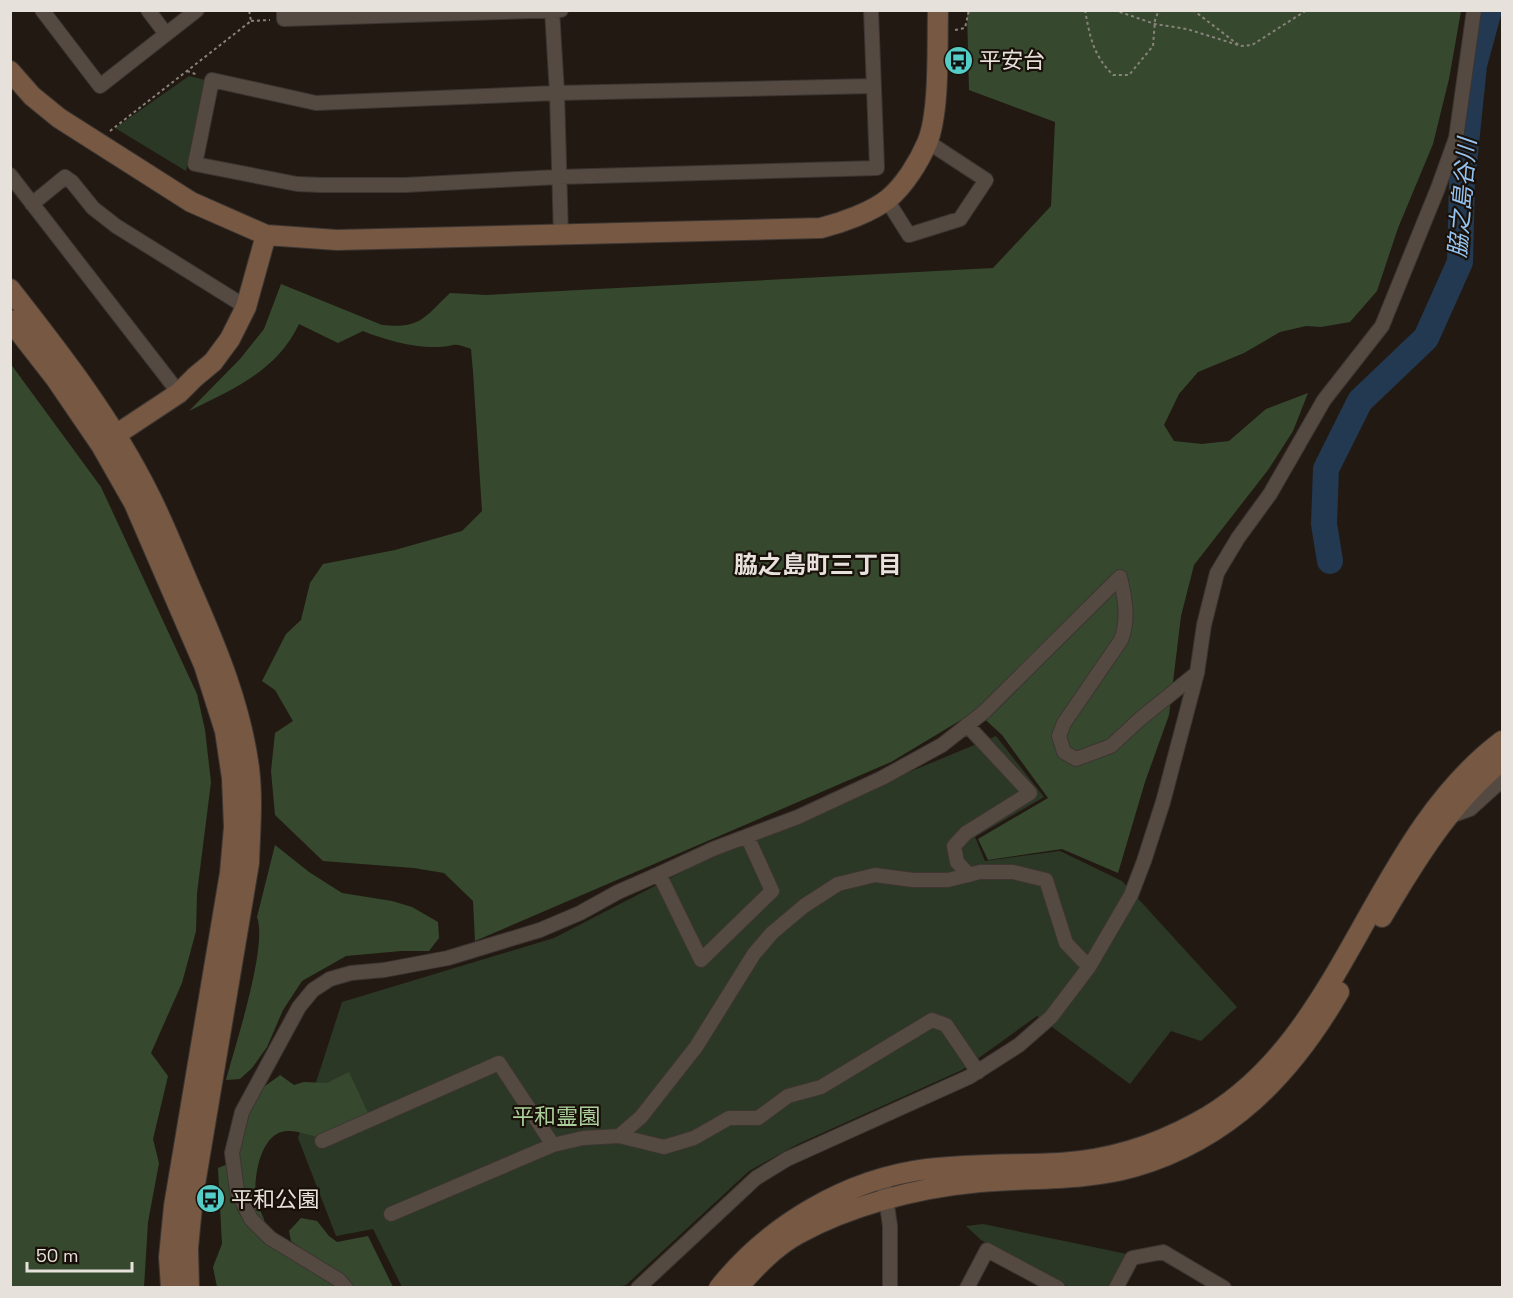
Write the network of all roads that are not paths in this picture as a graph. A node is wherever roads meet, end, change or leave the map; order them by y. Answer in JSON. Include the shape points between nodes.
{"nodes":[{"id":1,"x":42,"y":10,"type":"edge"},
{"id":2,"x":148,"y":10,"type":"edge"},
{"id":3,"x":197,"y":10,"type":"edge"},
{"id":4,"x":561,"y":10,"type":"edge"},
{"id":5,"x":871,"y":10,"type":"edge"},
{"id":6,"x":938,"y":10,"type":"edge"},
{"id":7,"x":1474,"y":10,"type":"edge"},
{"id":8,"x":552,"y":11,"type":"edge"},
{"id":9,"x":284,"y":15,"type":"edge"},
{"id":10,"x":166,"y":34,"type":"junction"},
{"id":11,"x":10,"y":71,"type":"edge"},
{"id":12,"x":873,"y":86,"type":"junction"},
{"id":13,"x":557,"y":93,"type":"junction"},
{"id":14,"x":928,"y":142,"type":"junction"},
{"id":15,"x":10,"y":175,"type":"edge"},
{"id":16,"x":558,"y":177,"type":"junction"},
{"id":17,"x":887,"y":200,"type":"junction"},
{"id":18,"x":32,"y":204,"type":"junction"},
{"id":19,"x":266,"y":235,"type":"junction"},
{"id":20,"x":561,"y":236,"type":"junction"},
{"id":21,"x":10,"y":289,"type":"edge"},
{"id":22,"x":246,"y":307,"type":"junction"},
{"id":23,"x":10,"y":320,"type":"edge"},
{"id":24,"x":179,"y":393,"type":"junction"},
{"id":25,"x":108,"y":440,"type":"junction"},
{"id":26,"x":1197,"y":673,"type":"junction"},
{"id":27,"x":968,"y":725,"type":"junction"},
{"id":28,"x":1503,"y":730,"type":"edge"},
{"id":29,"x":1503,"y":741,"type":"edge"},
{"id":30,"x":1503,"y":761,"type":"edge"},
{"id":31,"x":1503,"y":780,"type":"edge"},
{"id":32,"x":1445,"y":808,"type":"junction"},
{"id":33,"x":747,"y":836,"type":"junction"},
{"id":34,"x":659,"y":874,"type":"junction"},
{"id":35,"x":969,"y":875,"type":"junction"},
{"id":36,"x":1089,"y":967,"type":"junction"},
{"id":37,"x":978,"y":1072,"type":"junction"},
{"id":38,"x":619,"y":1136,"type":"junction"},
{"id":39,"x":322,"y":1141,"type":"dead end"},
{"id":40,"x":553,"y":1145,"type":"junction"},
{"id":41,"x":883,"y":1178,"type":"junction"},
{"id":42,"x":886,"y":1199,"type":"junction"},
{"id":43,"x":390,"y":1214,"type":"dead end"},
{"id":44,"x":171,"y":1287,"type":"edge"},
{"id":45,"x":189,"y":1287,"type":"edge"},
{"id":46,"x":346,"y":1287,"type":"edge"},
{"id":47,"x":638,"y":1287,"type":"edge"},
{"id":48,"x":719,"y":1287,"type":"edge"},
{"id":49,"x":737,"y":1287,"type":"edge"},
{"id":50,"x":890,"y":1287,"type":"edge"},
{"id":51,"x":967,"y":1287,"type":"edge"},
{"id":52,"x":1058,"y":1287,"type":"edge"},
{"id":53,"x":1116,"y":1287,"type":"edge"},
{"id":54,"x":1224,"y":1287,"type":"edge"}],
"edges":[{"from":1,"to":10,"type":"street","via":[[100,86]]},
{"from":2,"to":10,"type":"street"},
{"from":3,"to":10,"type":"street"},
{"from":4,"to":8,"type":"street"},
{"from":5,"to":12,"type":"street"},
{"from":6,"to":14,"type":"street","via":[[934,107]]},
{"from":7,"to":26,"type":"street","via":[[1456,138],[1382,326],[1324,400],[1270,494],[1217,573]]},
{"from":8,"to":9,"type":"street"},
{"from":8,"to":13,"type":"street"},
{"from":11,"to":19,"type":"street","via":[[32,96],[96,142],[191,202]]},
{"from":12,"to":13,"type":"street"},
{"from":12,"to":16,"type":"street","via":[[877,168]]},
{"from":13,"to":16,"type":"street"},
{"from":13,"to":16,"type":"street","via":[[316,103],[212,80],[195,164],[297,184],[405,185]]},
{"from":14,"to":17,"type":"street","via":[[912,170]]},
{"from":14,"to":17,"type":"street","via":[[986,180],[960,219],[909,235]]},
{"from":15,"to":18,"type":"street"},
{"from":16,"to":20,"type":"street"},
{"from":17,"to":20,"type":"street","via":[[821,228]]},
{"from":18,"to":22,"type":"street","via":[[65,177],[116,226]]},
{"from":18,"to":24,"type":"street"},
{"from":19,"to":20,"type":"street","via":[[337,240]]},
{"from":19,"to":22,"type":"street"},
{"from":21,"to":25,"type":"street","via":[[69,364]]},
{"from":22,"to":24,"type":"street","via":[[213,362]]},
{"from":23,"to":25,"type":"street"},
{"from":24,"to":25,"type":"street"},
{"from":25,"to":44,"type":"street","via":[[204,665],[225,731],[232,778],[234,827],[230,873],[174,1206],[169,1257]]},
{"from":25,"to":45,"type":"street","via":[[150,496],[216,648],[232,690],[249,769],[249,863],[193,1196]]},
{"from":26,"to":27,"type":"street","via":[[1111,746],[1076,759],[1064,752],[1059,736],[1064,723],[1125,630],[1120,577]]},
{"from":26,"to":36,"type":"street","via":[[1144,861],[1131,895]]},
{"from":27,"to":33,"type":"street","via":[[942,745],[882,778]]},
{"from":27,"to":35,"type":"street","via":[[1030,792],[954,846],[957,862]]},
{"from":28,"to":32,"type":"street","via":[[1479,752]]},
{"from":29,"to":32,"type":"street","via":[[1484,754]]},
{"from":30,"to":32,"type":"street"},
{"from":31,"to":32,"type":"street","via":[[1470,809]]},
{"from":32,"to":41,"type":"street","via":[[1390,876],[1295,1037],[1233,1101],[1167,1139],[1131,1151],[1062,1163],[959,1166]]},
{"from":32,"to":42,"type":"street","via":[[1322,1022],[1267,1090],[1233,1118],[1166,1156],[1132,1167],[1062,1177],[970,1183]]},
{"from":33,"to":34,"type":"street"},
{"from":33,"to":34,"type":"street","via":[[772,891],[701,960]]},
{"from":34,"to":46,"type":"street","via":[[540,930],[448,958],[330,979],[299,1006],[242,1112],[232,1153],[237,1191],[251,1219],[270,1238]]},
{"from":35,"to":36,"type":"street","via":[[1013,872],[1046,880],[1066,943]]},
{"from":35,"to":38,"type":"street","via":[[948,880],[913,880],[875,874],[838,884],[804,906],[754,954],[696,1047],[641,1117]]},
{"from":36,"to":37,"type":"street","via":[[1051,1017],[1019,1045]]},
{"from":37,"to":38,"type":"street","via":[[946,1025],[932,1020],[821,1087],[788,1096],[759,1118],[729,1118],[694,1138],[664,1147]]},
{"from":37,"to":47,"type":"street","via":[[787,1159],[756,1178]]},
{"from":38,"to":40,"type":"street"},
{"from":39,"to":40,"type":"street","via":[[499,1063]]},
{"from":40,"to":43,"type":"street"},
{"from":41,"to":42,"type":"street"},
{"from":41,"to":48,"type":"street","via":[[844,1192],[798,1217],[767,1238]]},
{"from":42,"to":49,"type":"street","via":[[798,1234],[768,1256]]},
{"from":42,"to":50,"type":"street","via":[[891,1226]]},
{"from":51,"to":52,"type":"street","via":[[987,1250]]},
{"from":53,"to":54,"type":"street","via":[[1132,1258],[1163,1252]]}]}
